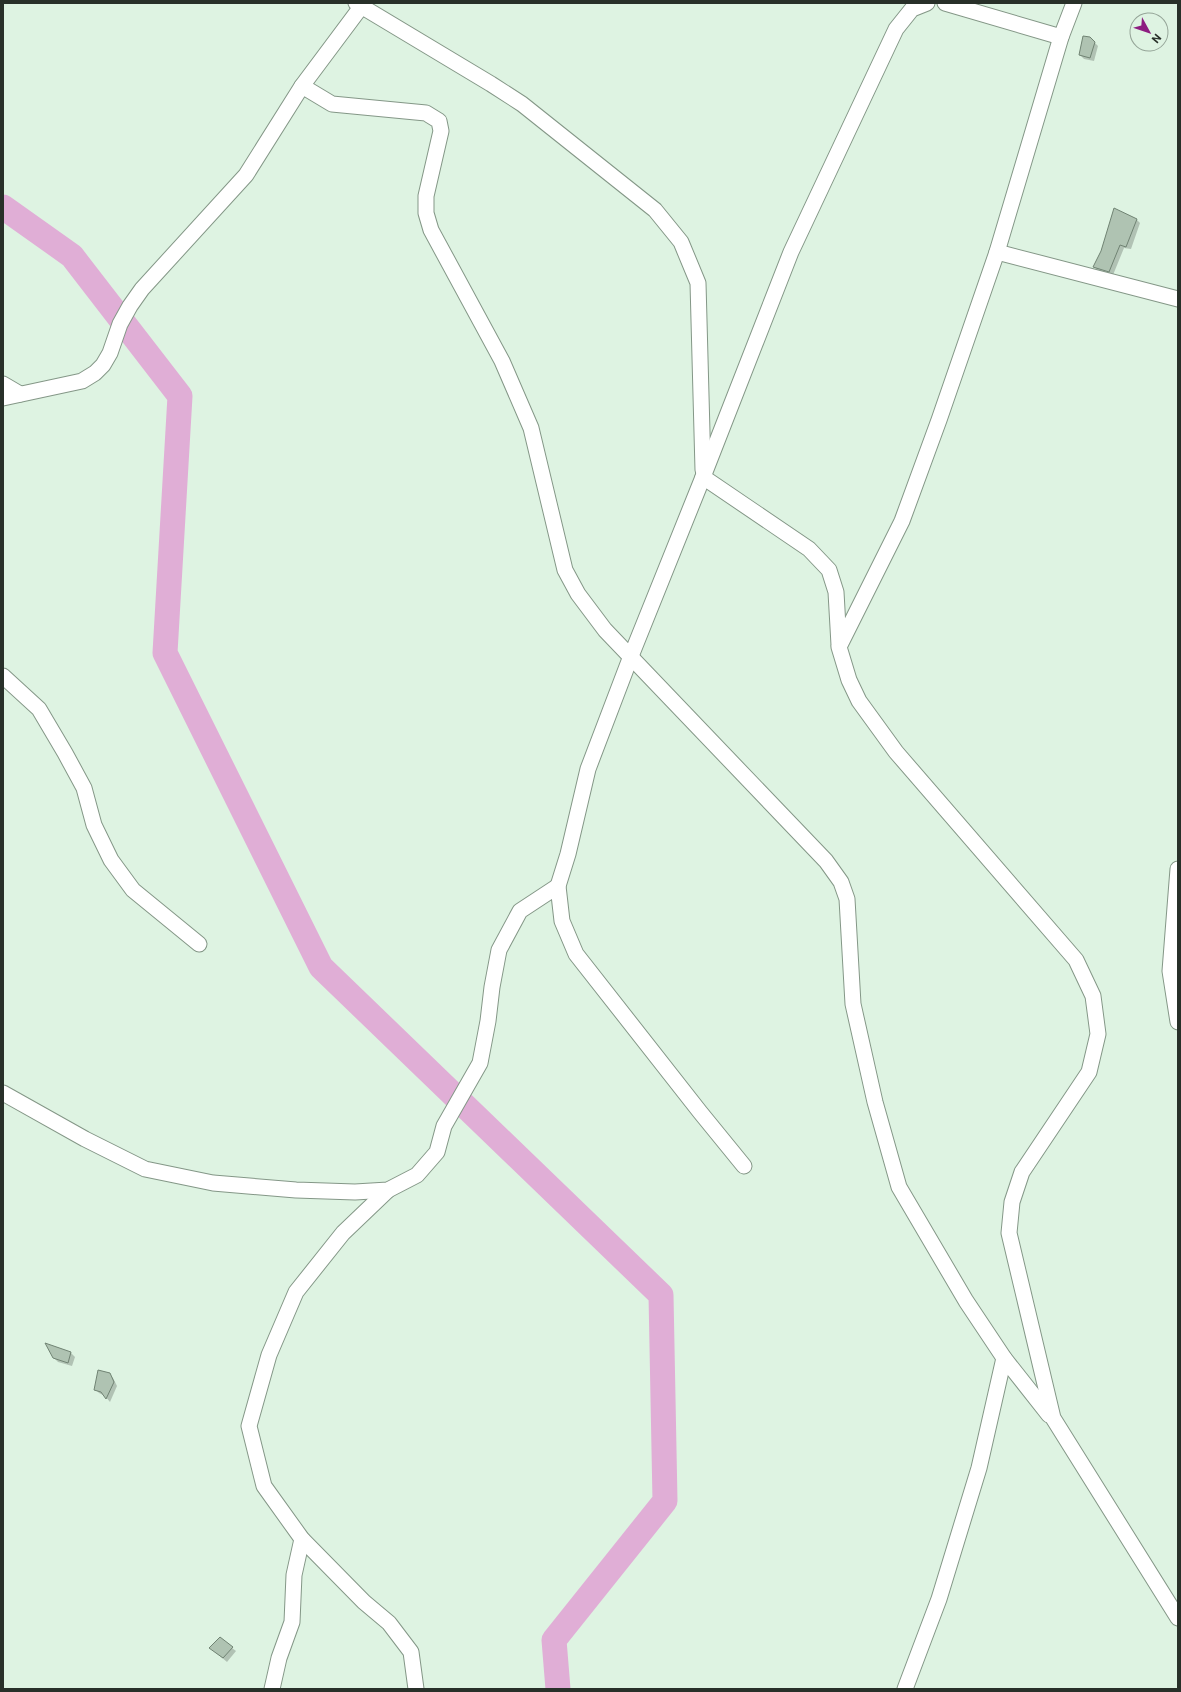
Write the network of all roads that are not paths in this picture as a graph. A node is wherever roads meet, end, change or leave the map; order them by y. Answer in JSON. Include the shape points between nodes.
{"nodes":[{"id":1,"x":927,"y":3,"type":"edge"},
{"id":2,"x":945,"y":3,"type":"edge"},
{"id":3,"x":1074,"y":3,"type":"edge"},
{"id":4,"x":361,"y":5,"type":"edge"},
{"id":5,"x":1062,"y":37,"type":"junction"},
{"id":6,"x":302,"y":86,"type":"junction"},
{"id":7,"x":997,"y":252,"type":"junction"},
{"id":8,"x":1178,"y":299,"type":"edge"},
{"id":9,"x":3,"y":384,"type":"edge"},
{"id":10,"x":20,"y":394,"type":"junction"},
{"id":11,"x":3,"y":398,"type":"edge"},
{"id":12,"x":703,"y":477,"type":"junction"},
{"id":13,"x":839,"y":647,"type":"junction"},
{"id":14,"x":631,"y":656,"type":"junction"},
{"id":15,"x":3,"y":676,"type":"edge"},
{"id":16,"x":1178,"y":869,"type":"edge"},
{"id":17,"x":558,"y":886,"type":"junction"},
{"id":18,"x":199,"y":944,"type":"dead end"},
{"id":19,"x":1174,"y":975,"type":"edge"},
{"id":20,"x":1178,"y":1022,"type":"edge"},
{"id":21,"x":3,"y":1093,"type":"edge"},
{"id":22,"x":744,"y":1166,"type":"dead end"},
{"id":23,"x":388,"y":1190,"type":"junction"},
{"id":24,"x":1004,"y":1358,"type":"junction"},
{"id":25,"x":1053,"y":1418,"type":"junction"},
{"id":26,"x":302,"y":1540,"type":"junction"},
{"id":27,"x":1178,"y":1618,"type":"edge"},
{"id":28,"x":906,"y":1688,"type":"edge"},
{"id":29,"x":272,"y":1689,"type":"edge"},
{"id":30,"x":416,"y":1689,"type":"edge"}],
"edges":[{"from":1,"to":12,"type":"street","via":[[912,9],[896,29],[791,252]]},
{"from":2,"to":5,"type":"street"},
{"from":3,"to":5,"type":"street"},
{"from":4,"to":6,"type":"street"},
{"from":4,"to":12,"type":"street","via":[[522,104],[655,210],[681,242],[698,283]]},
{"from":5,"to":7,"type":"street"},
{"from":6,"to":10,"type":"street","via":[[246,174],[142,288],[120,324],[110,353],[95,374],[82,381]]},
{"from":6,"to":14,"type":"street","via":[[332,104],[426,113],[439,120],[441,131],[426,196],[426,213],[431,230],[502,360],[531,428],[565,570],[578,594],[605,630]]},
{"from":7,"to":8,"type":"street"},
{"from":7,"to":13,"type":"street","via":[[902,521]]},
{"from":9,"to":10,"type":"street"},
{"from":10,"to":11,"type":"street"},
{"from":12,"to":13,"type":"street","via":[[810,549],[828,570],[836,592]]},
{"from":12,"to":14,"type":"street"},
{"from":13,"to":25,"type":"street","via":[[849,680],[860,701],[896,752],[1076,960],[1093,996],[1098,1034],[1088,1072],[1022,1172],[1012,1202],[1009,1233]]},
{"from":14,"to":17,"type":"street","via":[[588,770]]},
{"from":14,"to":24,"type":"street","via":[[826,861],[841,882],[847,899],[853,1004],[874,1102],[899,1187],[966,1301]]},
{"from":15,"to":18,"type":"street","via":[[39,709],[65,753],[84,788],[94,825],[111,860],[133,890]]},
{"from":16,"to":19,"type":"street"},
{"from":17,"to":22,"type":"street","via":[[562,921],[576,954]]},
{"from":17,"to":23,"type":"street","via":[[520,911],[499,950],[480,1063],[444,1126],[437,1152],[417,1175]]},
{"from":19,"to":20,"type":"street"},
{"from":21,"to":23,"type":"street","via":[[144,1169],[213,1183],[296,1190]]},
{"from":23,"to":26,"type":"street","via":[[343,1233],[296,1292],[269,1355],[248,1426],[264,1486]]},
{"from":24,"to":25,"type":"street"},
{"from":24,"to":28,"type":"street","via":[[979,1468],[939,1599]]},
{"from":25,"to":27,"type":"street"},
{"from":26,"to":29,"type":"street","via":[[294,1576],[292,1622],[279,1658]]},
{"from":26,"to":30,"type":"street","via":[[364,1602],[389,1623],[412,1652]]}]}
